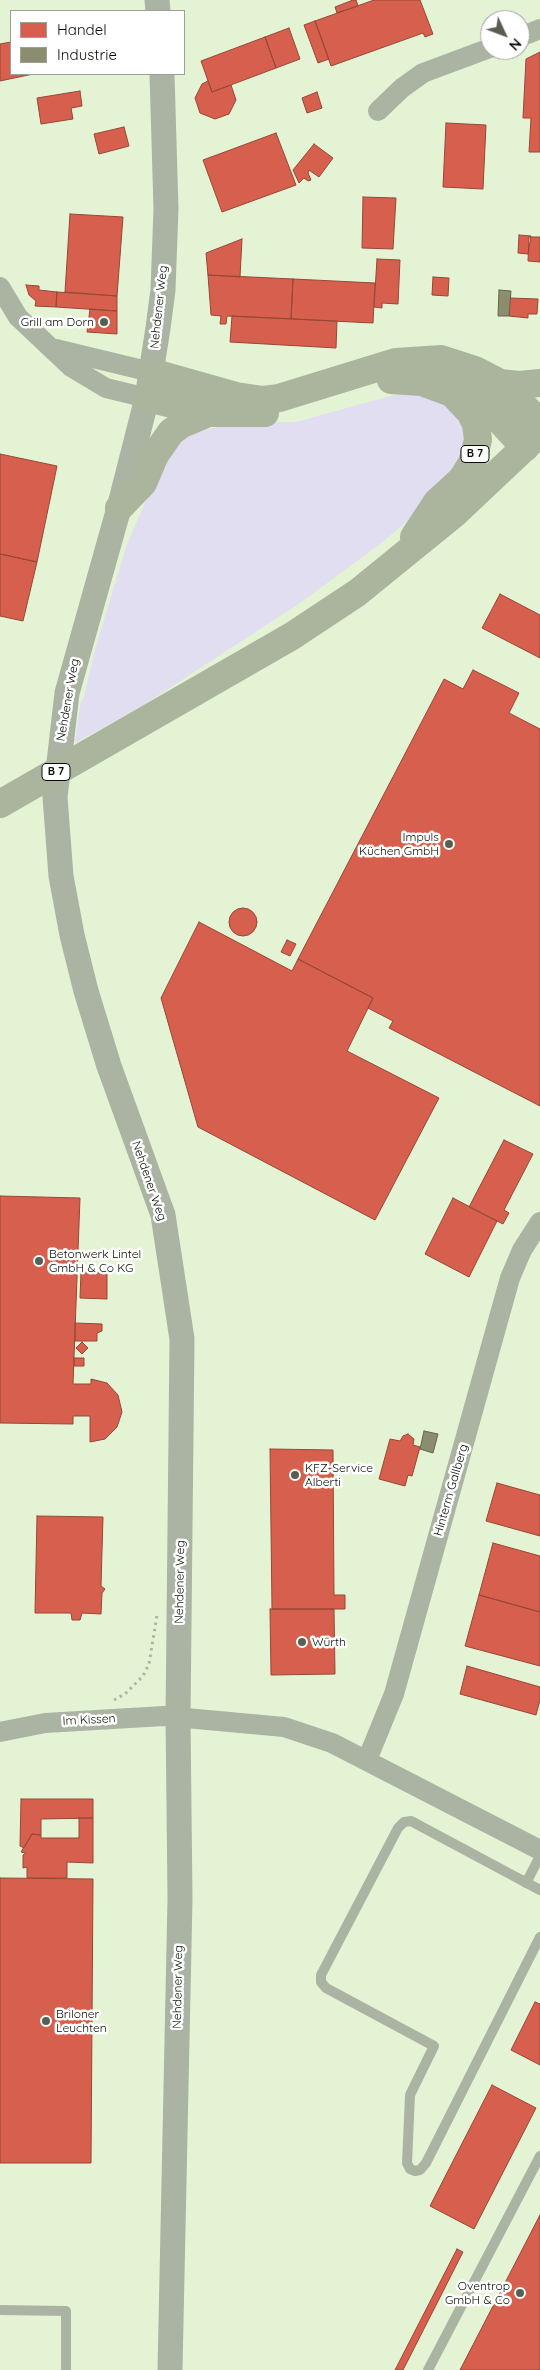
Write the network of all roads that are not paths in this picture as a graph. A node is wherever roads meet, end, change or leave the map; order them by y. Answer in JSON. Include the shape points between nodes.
{"nodes":[{"id":1,"x":480,"y":52,"type":"edge"},
{"id":2,"x":162,"y":75,"type":"edge"},
{"id":3,"x":378,"y":111,"type":"dead end"},
{"id":4,"x":0,"y":287,"type":"edge"},
{"id":5,"x":47,"y":345,"type":"junction"},
{"id":6,"x":391,"y":380,"type":"junction"},
{"id":7,"x":500,"y":383,"type":"junction"},
{"id":8,"x":540,"y":383,"type":"edge"},
{"id":9,"x":149,"y":385,"type":"junction"},
{"id":10,"x":208,"y":413,"type":"junction"},
{"id":11,"x":540,"y":422,"type":"edge"},
{"id":12,"x":532,"y":440,"type":"edge"},
{"id":13,"x":119,"y":508,"type":"junction"},
{"id":14,"x":398,"y":561,"type":"junction"},
{"id":15,"x":3,"y":802,"type":"edge"},
{"id":16,"x":540,"y":1222,"type":"edge"},
{"id":17,"x":178,"y":1717,"type":"junction"},
{"id":18,"x":0,"y":1732,"type":"edge"},
{"id":19,"x":367,"y":1760,"type":"junction"},
{"id":20,"x":540,"y":1850,"type":"edge"},
{"id":21,"x":540,"y":1856,"type":"edge"},
{"id":22,"x":526,"y":1883,"type":"junction"},
{"id":23,"x":540,"y":1890,"type":"edge"},
{"id":24,"x":540,"y":1937,"type":"edge"},
{"id":25,"x":540,"y":2156,"type":"edge"},
{"id":26,"x":0,"y":2310,"type":"edge"},
{"id":27,"x":66,"y":2370,"type":"edge"},
{"id":28,"x":170,"y":2370,"type":"edge"},
{"id":29,"x":428,"y":2370,"type":"edge"}],
"edges":[{"from":1,"to":3,"type":"street","via":[[423,73]]},
{"from":2,"to":9,"type":"street","name":"Nehdener Weg","via":[[166,237],[163,290]]},
{"from":4,"to":5,"type":"street","via":[[18,317]]},
{"from":5,"to":9,"type":"street"},
{"from":5,"to":9,"type":"street","via":[[71,367],[106,388]]},
{"from":6,"to":10,"type":"main road","number":"B 7","via":[[282,412]]},
{"from":6,"to":12,"type":"main road","number":"B 7","via":[[420,371],[454,376]]},
{"from":6,"to":14,"type":"main road","number":"B 7","via":[[422,382],[452,393],[470,412],[478,440],[472,463],[462,479],[437,502]]},
{"from":7,"to":8,"type":"main road"},
{"from":7,"to":9,"type":"main road","via":[[458,363],[425,359],[396,362],[264,400]]},
{"from":7,"to":11,"type":"main road"},
{"from":9,"to":10,"type":"main road","number":"B 7"},
{"from":9,"to":13,"type":"street","name":"Nehdener Weg"},
{"from":10,"to":13,"type":"main road","number":"B 7","via":[[171,432],[155,455],[143,483]]},
{"from":12,"to":14,"type":"main road","number":"B 7","via":[[453,515]]},
{"from":13,"to":17,"type":"street","name":"Nehdener Weg","via":[[67,693],[56,780],[56,826],[61,876],[86,991],[163,1216],[182,1339]]},
{"from":14,"to":15,"type":"main road","number":"B 7","via":[[292,636]]},
{"from":16,"to":19,"type":"street","name":"Hinterm Gallberg","via":[[522,1250],[510,1278],[394,1694]]},
{"from":17,"to":18,"type":"street","name":"Im Kissen","via":[[88,1719]]},
{"from":17,"to":19,"type":"street","via":[[284,1727],[332,1743]]},
{"from":17,"to":28,"type":"street","name":"Nehdener Weg","via":[[180,1899]]},
{"from":19,"to":20,"type":"street"},
{"from":21,"to":22,"type":"lane"},
{"from":22,"to":23,"type":"lane"},
{"from":22,"to":24,"type":"lane","via":[[411,1821],[404,1822],[321,1975],[321,1982],[326,1988],[434,2046],[410,2095],[407,2163],[410,2169],[420,2170],[426,2163]]},
{"from":25,"to":29,"type":"lane"},
{"from":26,"to":27,"type":"lane","via":[[66,2311]]}]}
